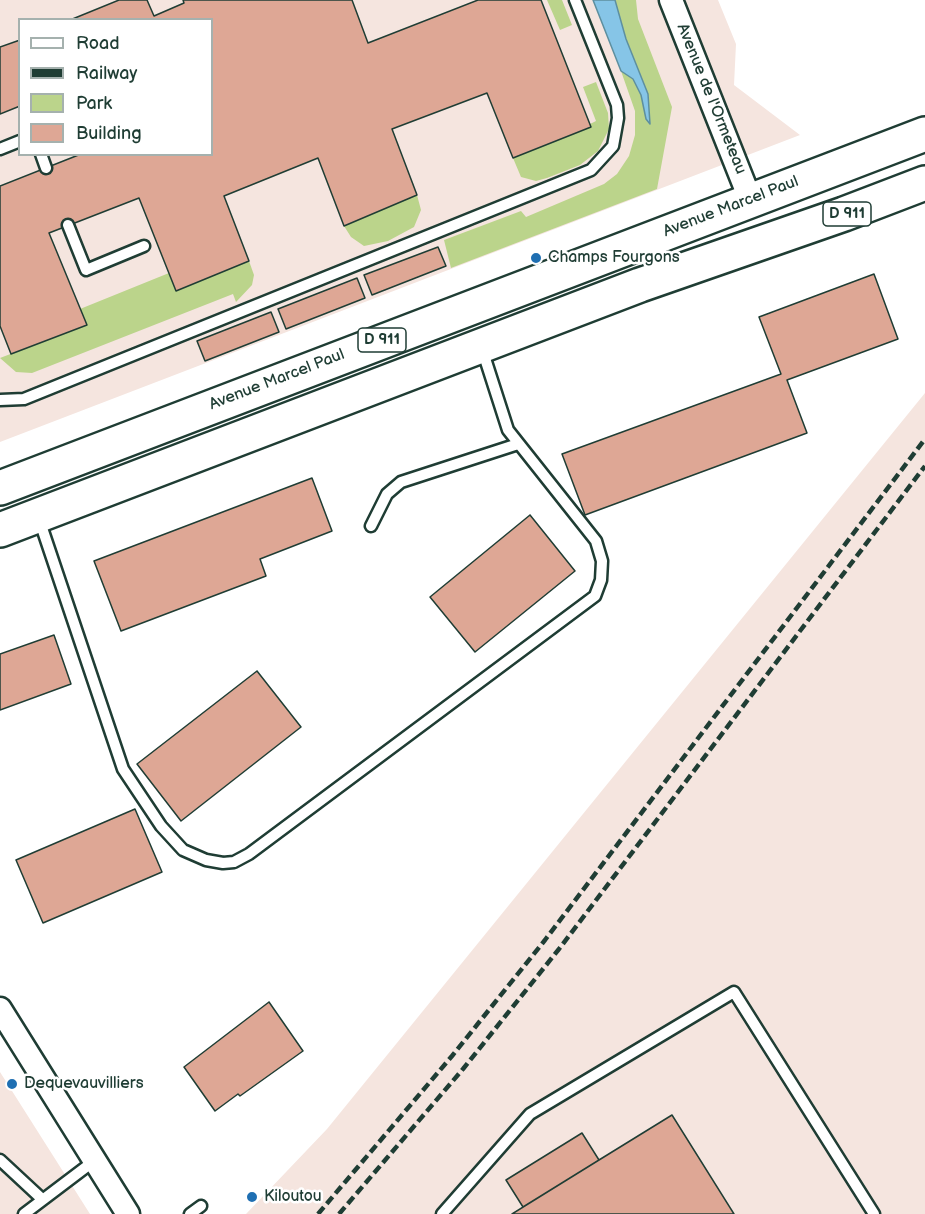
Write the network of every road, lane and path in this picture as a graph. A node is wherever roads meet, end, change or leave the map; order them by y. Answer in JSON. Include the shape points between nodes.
{"nodes":[{"id":1,"x":575,"y":0,"type":"edge"},
{"id":2,"x":671,"y":0,"type":"edge"},
{"id":3,"x":925,"y":134,"type":"edge"},
{"id":4,"x":18,"y":142,"type":"edge"},
{"id":5,"x":0,"y":149,"type":"edge"},
{"id":6,"x":42,"y":156,"type":"edge"},
{"id":7,"x":46,"y":168,"type":"dead end"},
{"id":8,"x":925,"y":183,"type":"edge"},
{"id":9,"x":750,"y":199,"type":"junction"},
{"id":10,"x":68,"y":225,"type":"dead end"},
{"id":11,"x":767,"y":241,"type":"junction"},
{"id":12,"x":144,"y":246,"type":"dead end"},
{"id":13,"x":480,"y":345,"type":"junction"},
{"id":14,"x":0,"y":400,"type":"edge"},
{"id":15,"x":518,"y":444,"type":"junction"},
{"id":16,"x":0,"y":488,"type":"edge"},
{"id":17,"x":38,"y":516,"type":"junction"},
{"id":18,"x":371,"y":526,"type":"dead end"},
{"id":19,"x":0,"y":530,"type":"edge"},
{"id":20,"x":0,"y":1009,"type":"edge"},
{"id":21,"x":0,"y":1160,"type":"edge"},
{"id":22,"x":94,"y":1161,"type":"junction"},
{"id":23,"x":42,"y":1199,"type":"junction"},
{"id":24,"x":201,"y":1206,"type":"dead end"},
{"id":25,"x":24,"y":1214,"type":"edge"},
{"id":26,"x":128,"y":1214,"type":"edge"},
{"id":27,"x":190,"y":1214,"type":"edge"},
{"id":28,"x":442,"y":1214,"type":"edge"},
{"id":29,"x":874,"y":1214,"type":"edge"}],
"edges":[{"from":1,"to":14,"type":"lane","via":[[617,105],[616,138],[609,152],[591,170],[24,399]]},
{"from":2,"to":9,"type":"street","name":"Avenue de l'Ormeteau"},
{"from":3,"to":9,"type":"main road","name":"Avenue Marcel Paul","number":"D 911"},
{"from":4,"to":5,"type":"lane"},
{"from":6,"to":7,"type":"lane"},
{"from":8,"to":11,"type":"main road","number":"D 911"},
{"from":9,"to":11,"type":"main road"},
{"from":9,"to":16,"type":"main road","name":"Avenue Marcel Paul","number":"D 911"},
{"from":10,"to":12,"type":"lane","via":[[86,270]]},
{"from":11,"to":13,"type":"main road","number":"D 911"},
{"from":13,"to":15,"type":"lane","via":[[508,430]]},
{"from":13,"to":17,"type":"main road","number":"D 911"},
{"from":15,"to":17,"type":"lane","via":[[596,541],[602,570],[595,596],[249,854],[223,864],[183,850],[161,826],[123,769]]},
{"from":15,"to":18,"type":"lane","via":[[401,482],[387,494]]},
{"from":17,"to":19,"type":"main road","number":"D 911"},
{"from":20,"to":22,"type":"street"},
{"from":21,"to":23,"type":"lane"},
{"from":22,"to":23,"type":"lane"},
{"from":22,"to":26,"type":"street"},
{"from":23,"to":25,"type":"lane"},
{"from":24,"to":27,"type":"lane"},
{"from":28,"to":29,"type":"lane","via":[[530,1114],[734,992]]}]}
